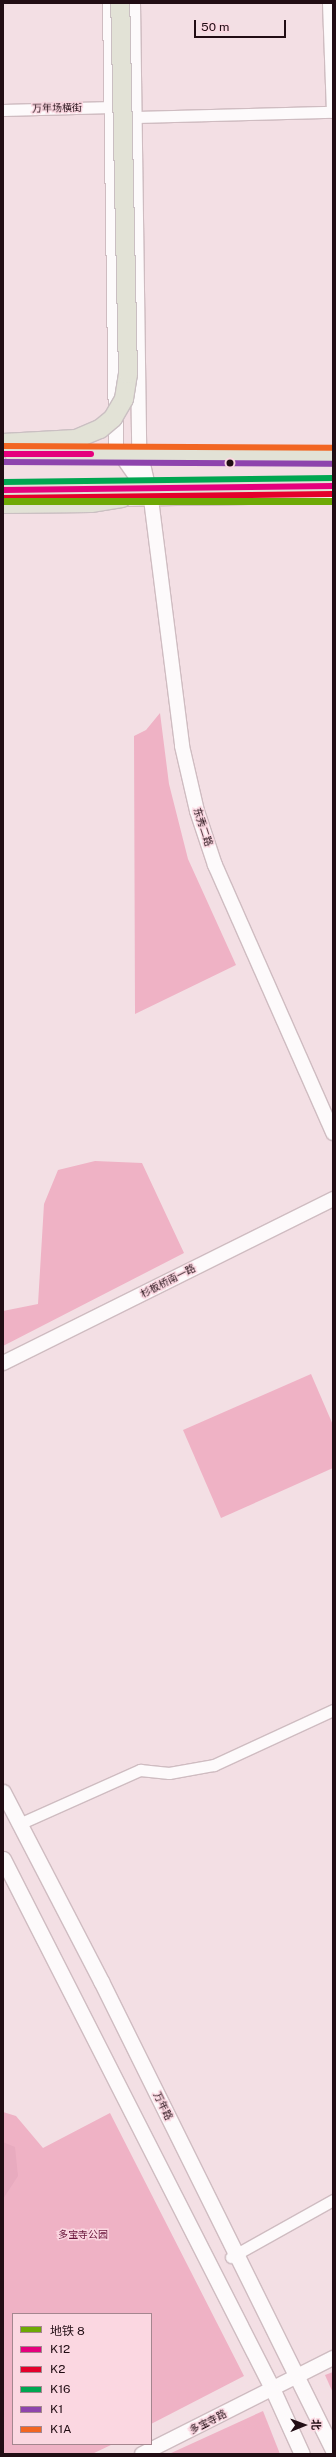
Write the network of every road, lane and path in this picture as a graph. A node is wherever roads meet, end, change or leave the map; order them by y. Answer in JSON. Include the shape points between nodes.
{"nodes":[{"id":1,"x":110,"y":3,"type":"edge"},
{"id":2,"x":120,"y":3,"type":"edge"},
{"id":3,"x":133,"y":3,"type":"edge"},
{"id":4,"x":328,"y":3,"type":"edge"},
{"id":5,"x":112,"y":107,"type":"junction"},
{"id":6,"x":3,"y":110,"type":"edge"},
{"id":7,"x":332,"y":112,"type":"edge"},
{"id":8,"x":136,"y":117,"type":"junction"},
{"id":9,"x":3,"y":443,"type":"edge"},
{"id":10,"x":139,"y":447,"type":"junction"},
{"id":11,"x":333,"y":447,"type":"edge"},
{"id":12,"x":116,"y":448,"type":"junction"},
{"id":13,"x":3,"y":449,"type":"edge"},
{"id":14,"x":3,"y":454,"type":"edge"},
{"id":15,"x":333,"y":456,"type":"edge"},
{"id":16,"x":333,"y":486,"type":"edge"},
{"id":17,"x":169,"y":489,"type":"junction"},
{"id":18,"x":3,"y":490,"type":"edge"},
{"id":19,"x":3,"y":496,"type":"edge"},
{"id":20,"x":333,"y":496,"type":"edge"},
{"id":21,"x":151,"y":499,"type":"junction"},
{"id":22,"x":3,"y":504,"type":"edge"},
{"id":23,"x":333,"y":1133,"type":"edge"},
{"id":24,"x":333,"y":1199,"type":"edge"},
{"id":25,"x":3,"y":1363,"type":"edge"},
{"id":26,"x":333,"y":1710,"type":"edge"},
{"id":27,"x":3,"y":1792,"type":"edge"},
{"id":28,"x":19,"y":1824,"type":"junction"},
{"id":29,"x":4,"y":1865,"type":"edge"},
{"id":30,"x":333,"y":2200,"type":"edge"},
{"id":31,"x":234,"y":2255,"type":"junction"},
{"id":32,"x":333,"y":2358,"type":"edge"},
{"id":33,"x":297,"y":2374,"type":"junction"},
{"id":34,"x":272,"y":2388,"type":"junction"},
{"id":35,"x":333,"y":2450,"type":"edge"},
{"id":36,"x":142,"y":2454,"type":"edge"},
{"id":37,"x":302,"y":2454,"type":"edge"}],
"edges":[{"from":1,"to":5,"type":"street"},
{"from":2,"to":9,"type":"highway","bridge":true,"via":[[128,374],[124,398],[114,418],[100,429],[76,439]]},
{"from":3,"to":8,"type":"street","name":"东秀二路"},
{"from":4,"to":7,"type":"street"},
{"from":5,"to":6,"type":"street","name":"万年场横街"},
{"from":5,"to":12,"type":"street"},
{"from":7,"to":8,"type":"street"},
{"from":8,"to":10,"type":"street","name":"东秀二路"},
{"from":10,"to":11,"type":"main road"},
{"from":10,"to":12,"type":"main road"},
{"from":10,"to":21,"type":"street","name":"东秀二路"},
{"from":12,"to":13,"type":"main road"},
{"from":12,"to":21,"type":"street"},
{"from":14,"to":15,"type":"highway","bridge":true},
{"from":16,"to":17,"type":"highway","bridge":true},
{"from":17,"to":18,"type":"highway","bridge":true},
{"from":17,"to":22,"type":"highway","bridge":true,"via":[[91,503]]},
{"from":19,"to":21,"type":"main road"},
{"from":20,"to":21,"type":"main road"},
{"from":21,"to":23,"type":"street","name":"东秀二路","via":[[182,746],[197,811],[216,865]]},
{"from":24,"to":25,"type":"street","name":"杉板桥南一路"},
{"from":26,"to":28,"type":"street","via":[[214,1765],[169,1773],[140,1770]]},
{"from":27,"to":28,"type":"main road","name":"万年路"},
{"from":28,"to":31,"type":"main road","name":"万年路"},
{"from":29,"to":34,"type":"main road"},
{"from":30,"to":31,"type":"street"},
{"from":31,"to":33,"type":"main road","name":"万年路"},
{"from":32,"to":33,"type":"street","name":"多宝寺路"},
{"from":33,"to":34,"type":"street","name":"多宝寺路"},
{"from":33,"to":35,"type":"main road","name":"万年路"},
{"from":34,"to":36,"type":"street","name":"多宝寺路"},
{"from":34,"to":37,"type":"main road"}]}
